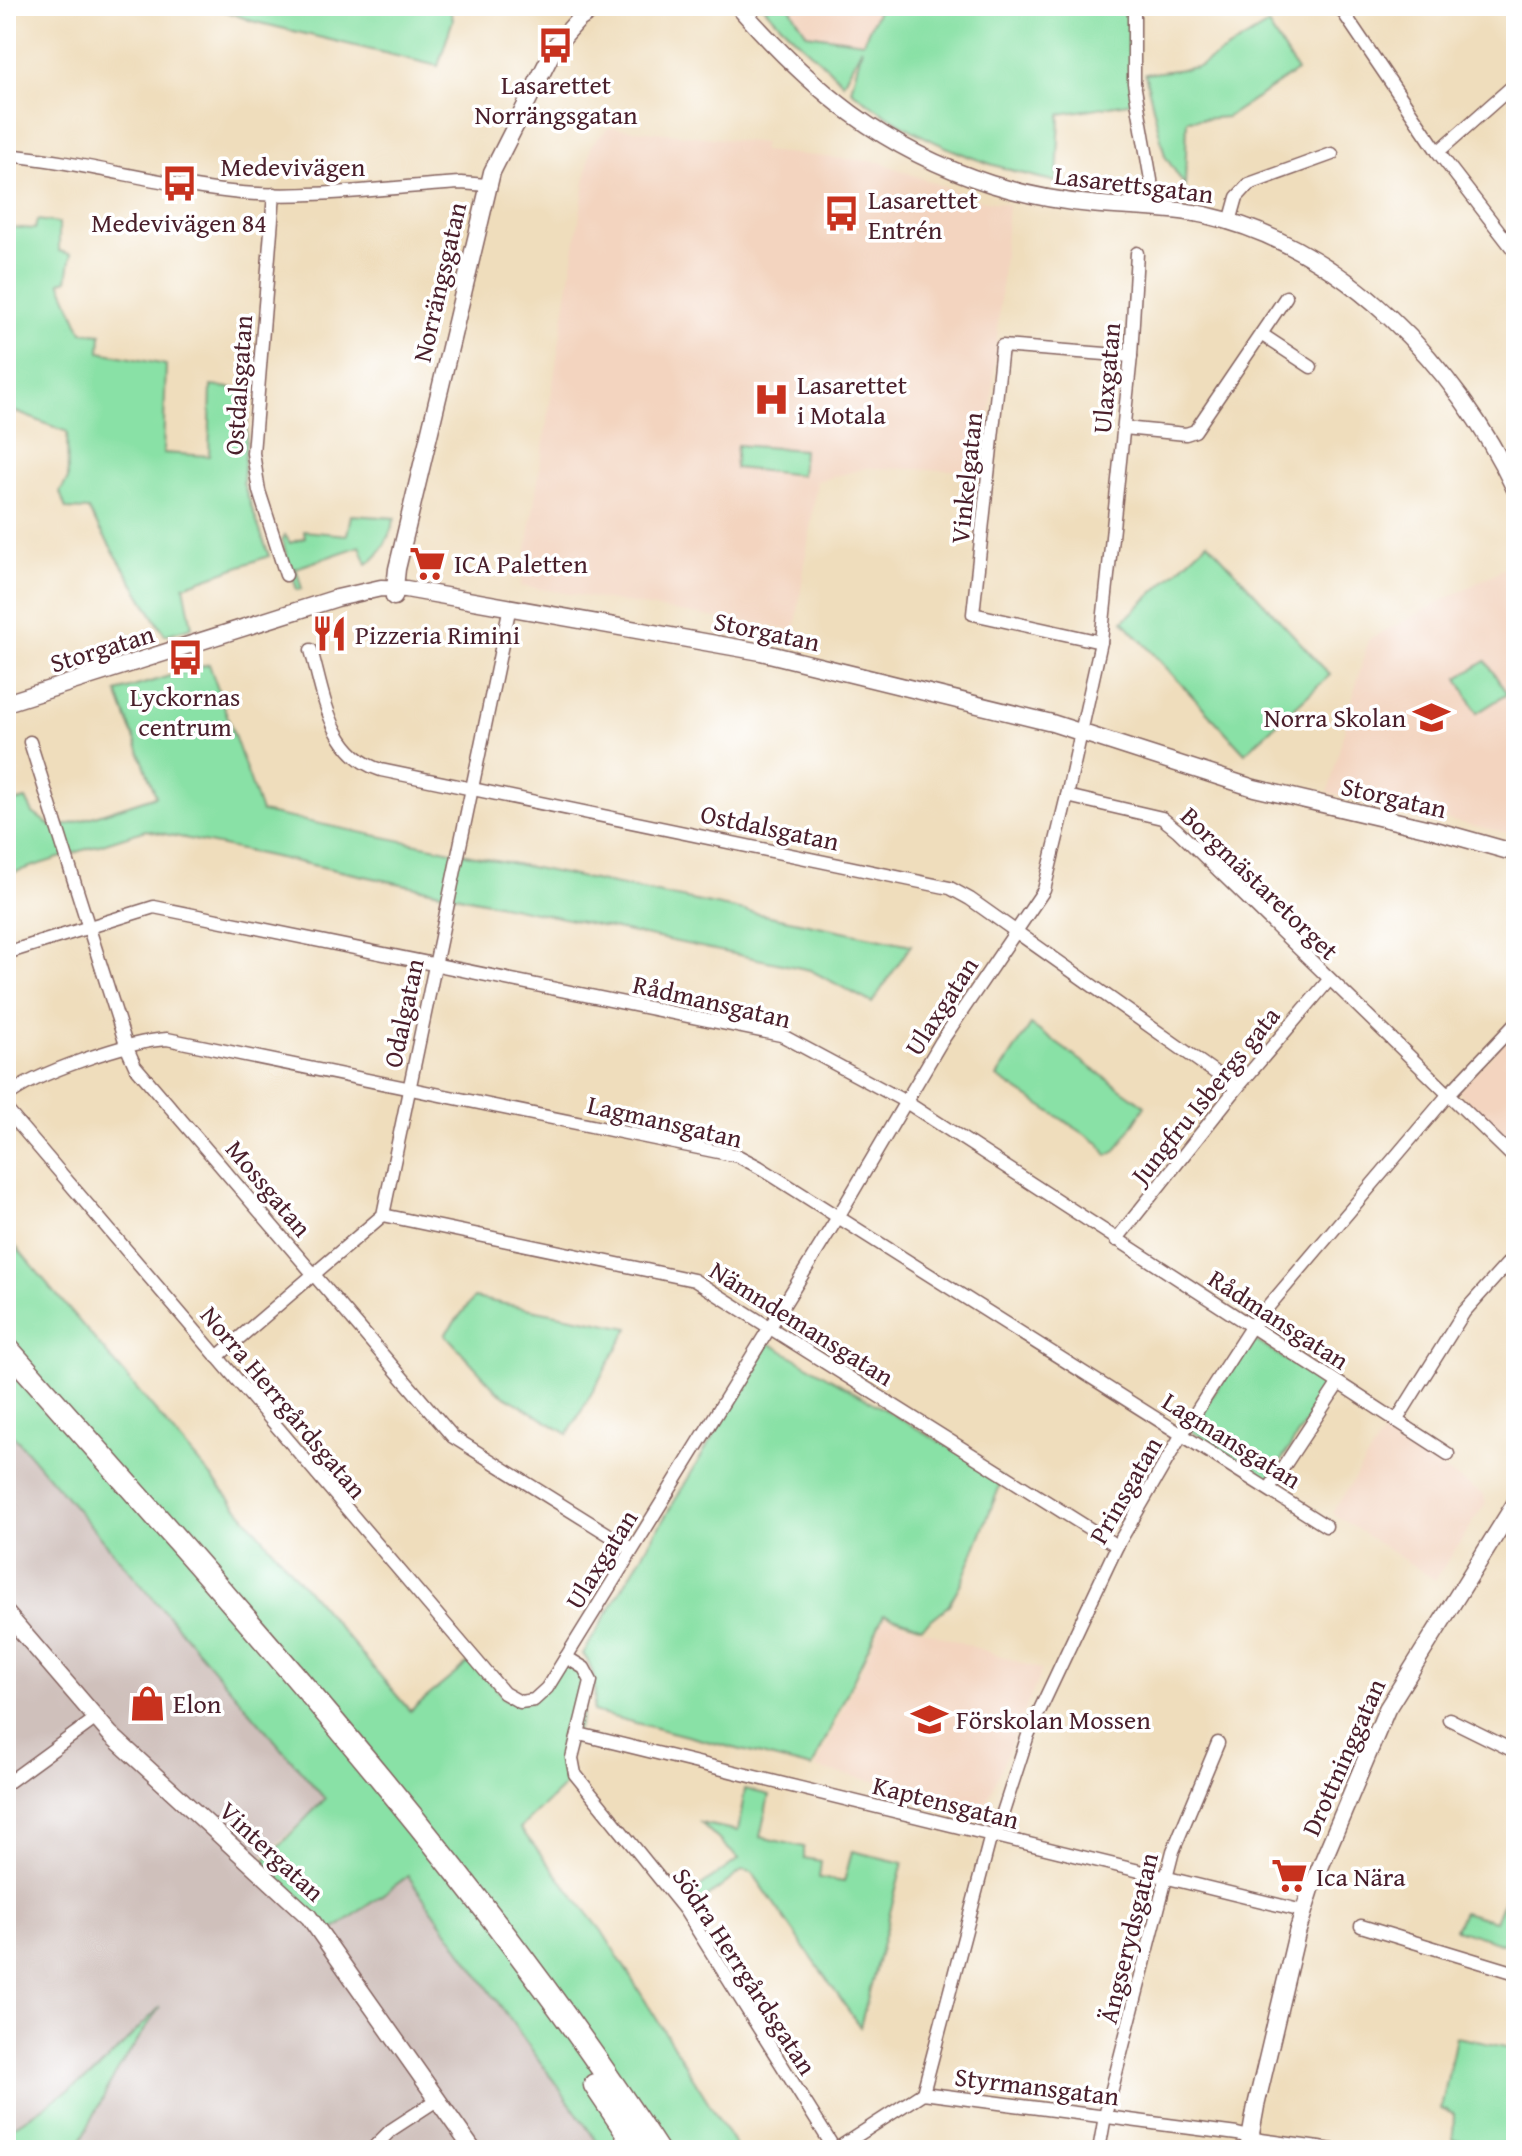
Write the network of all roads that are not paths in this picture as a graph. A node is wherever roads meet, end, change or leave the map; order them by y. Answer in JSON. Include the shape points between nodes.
{"nodes":[{"id":1,"x":598,"y":6,"type":"edge"},
{"id":2,"x":738,"y":6,"type":"edge"},
{"id":3,"x":1134,"y":6,"type":"edge"},
{"id":4,"x":1339,"y":6,"type":"edge"},
{"id":5,"x":1516,"y":83,"type":"edge"},
{"id":6,"x":1438,"y":152,"type":"junction"},
{"id":7,"x":1332,"y":154,"type":"dead end"},
{"id":8,"x":6,"y":155,"type":"edge"},
{"id":9,"x":487,"y":185,"type":"junction"},
{"id":10,"x":274,"y":194,"type":"junction"},
{"id":11,"x":1153,"y":208,"type":"junction"},
{"id":12,"x":1230,"y":222,"type":"junction"},
{"id":13,"x":1137,"y":253,"type":"dead end"},
{"id":14,"x":1516,"y":253,"type":"edge"},
{"id":15,"x":1286,"y":297,"type":"dead end"},
{"id":16,"x":1261,"y":334,"type":"junction"},
{"id":17,"x":1131,"y":356,"type":"junction"},
{"id":18,"x":1311,"y":367,"type":"dead end"},
{"id":19,"x":1124,"y":428,"type":"junction"},
{"id":20,"x":1516,"y":491,"type":"edge"},
{"id":21,"x":286,"y":575,"type":"dead end"},
{"id":22,"x":394,"y":593,"type":"junction"},
{"id":23,"x":509,"y":611,"type":"junction"},
{"id":24,"x":1101,"y":642,"type":"junction"},
{"id":25,"x":311,"y":650,"type":"dead end"},
{"id":26,"x":6,"y":703,"type":"edge"},
{"id":27,"x":6,"y":713,"type":"edge"},
{"id":28,"x":1080,"y":736,"type":"junction"},
{"id":29,"x":30,"y":742,"type":"dead end"},
{"id":30,"x":472,"y":788,"type":"junction"},
{"id":31,"x":1067,"y":796,"type":"junction"},
{"id":32,"x":1516,"y":853,"type":"edge"},
{"id":33,"x":1516,"y":863,"type":"edge"},
{"id":34,"x":88,"y":926,"type":"junction"},
{"id":35,"x":1017,"y":932,"type":"junction"},
{"id":36,"x":6,"y":953,"type":"edge"},
{"id":37,"x":436,"y":963,"type":"junction"},
{"id":38,"x":1329,"y":980,"type":"junction"},
{"id":39,"x":1516,"y":1023,"type":"edge"},
{"id":40,"x":127,"y":1048,"type":"junction"},
{"id":41,"x":1237,"y":1088,"type":"junction"},
{"id":42,"x":410,"y":1089,"type":"junction"},
{"id":43,"x":1448,"y":1095,"type":"junction"},
{"id":44,"x":6,"y":1097,"type":"edge"},
{"id":45,"x":906,"y":1102,"type":"junction"},
{"id":46,"x":6,"y":1109,"type":"edge"},
{"id":47,"x":1516,"y":1160,"type":"edge"},
{"id":48,"x":383,"y":1215,"type":"junction"},
{"id":49,"x":838,"y":1217,"type":"junction"},
{"id":50,"x":1116,"y":1240,"type":"junction"},
{"id":51,"x":1516,"y":1254,"type":"edge"},
{"id":52,"x":314,"y":1275,"type":"junction"},
{"id":53,"x":769,"y":1327,"type":"junction"},
{"id":54,"x":1251,"y":1327,"type":"junction"},
{"id":55,"x":6,"y":1347,"type":"edge"},
{"id":56,"x":217,"y":1357,"type":"junction"},
{"id":57,"x":6,"y":1370,"type":"edge"},
{"id":58,"x":1338,"y":1384,"type":"junction"},
{"id":59,"x":1396,"y":1421,"type":"junction"},
{"id":60,"x":1182,"y":1434,"type":"junction"},
{"id":61,"x":1448,"y":1454,"type":"dead end"},
{"id":62,"x":1269,"y":1489,"type":"junction"},
{"id":63,"x":1516,"y":1502,"type":"edge"},
{"id":64,"x":1326,"y":1526,"type":"dead end"},
{"id":65,"x":1117,"y":1546,"type":"junction"},
{"id":66,"x":632,"y":1549,"type":"junction"},
{"id":67,"x":6,"y":1613,"type":"edge"},
{"id":68,"x":566,"y":1657,"type":"junction"},
{"id":69,"x":539,"y":1697,"type":"joint"},
{"id":70,"x":95,"y":1719,"type":"junction"},
{"id":71,"x":1449,"y":1719,"type":"dead end"},
{"id":72,"x":579,"y":1734,"type":"junction"},
{"id":73,"x":1218,"y":1743,"type":"dead end"},
{"id":74,"x":1516,"y":1752,"type":"edge"},
{"id":75,"x":6,"y":1784,"type":"edge"},
{"id":76,"x":993,"y":1836,"type":"junction"},
{"id":77,"x":1165,"y":1877,"type":"junction"},
{"id":78,"x":1303,"y":1911,"type":"junction"},
{"id":79,"x":1361,"y":1926,"type":"dead end"},
{"id":80,"x":1516,"y":1973,"type":"edge"},
{"id":81,"x":923,"y":2093,"type":"junction"},
{"id":82,"x":437,"y":2100,"type":"junction"},
{"id":83,"x":1105,"y":2116,"type":"junction"},
{"id":84,"x":1249,"y":2143,"type":"edge"},
{"id":85,"x":371,"y":2150,"type":"edge"},
{"id":86,"x":473,"y":2150,"type":"edge"},
{"id":87,"x":638,"y":2150,"type":"edge"},
{"id":88,"x":657,"y":2150,"type":"edge"},
{"id":89,"x":835,"y":2150,"type":"edge"},
{"id":90,"x":1099,"y":2150,"type":"edge"},
{"id":91,"x":1333,"y":2150,"type":"edge"}],
"edges":[{"from":1,"to":9,"type":"street","name":"Norrängsgatan","via":[[556,45]]},
{"from":2,"to":11,"type":"street","name":"Lasarettsgatan","via":[[838,105],[918,154],[1017,192]]},
{"from":3,"to":11,"type":"street","via":[[1134,83]]},
{"from":4,"to":6,"type":"street"},
{"from":5,"to":6,"type":"street"},
{"from":6,"to":14,"type":"street"},
{"from":7,"to":12,"type":"street","via":[[1249,184],[1237,197]]},
{"from":8,"to":10,"type":"street","name":"Medevivägen","via":[[217,190]]},
{"from":9,"to":10,"type":"street","name":"Medevivägen"},
{"from":9,"to":22,"type":"street","name":"Norrängsgatan"},
{"from":10,"to":21,"type":"street","name":"Ostdalsgatan","via":[[253,453],[259,491]]},
{"from":11,"to":12,"type":"street","name":"Lasarettsgatan"},
{"from":12,"to":20,"type":"street","name":"Lasarettsgatan","via":[[1311,259],[1402,330],[1475,418]]},
{"from":13,"to":17,"type":"street","name":"Ulaxgatan"},
{"from":15,"to":16,"type":"street"},
{"from":16,"to":18,"type":"street"},
{"from":16,"to":19,"type":"street","via":[[1195,431]]},
{"from":17,"to":19,"type":"street","name":"Ulaxgatan"},
{"from":17,"to":24,"type":"street","name":"Vinkelgatan","via":[[1002,346],[973,614]]},
{"from":19,"to":24,"type":"street","name":"Ulaxgatan"},
{"from":22,"to":23,"type":"street","name":"Storgatan"},
{"from":22,"to":26,"type":"street","name":"Storgatan","via":[[366,591],[337,598]]},
{"from":22,"to":27,"type":"street","name":"Storgatan"},
{"from":23,"to":28,"type":"street","name":"Storgatan","via":[[761,652]]},
{"from":23,"to":30,"type":"street","name":"Odalgatan"},
{"from":24,"to":28,"type":"street","name":"Ulaxgatan"},
{"from":25,"to":30,"type":"street","name":"Ostdalsgatan","via":[[336,732],[356,758],[381,770]]},
{"from":28,"to":31,"type":"street","name":"Ulaxgatan"},
{"from":28,"to":32,"type":"street","name":"Storgatan","via":[[1254,788]]},
{"from":28,"to":33,"type":"street","name":"Storgatan","via":[[1235,792]]},
{"from":29,"to":34,"type":"street","name":"Mossgatan"},
{"from":30,"to":35,"type":"street","name":"Ostdalsgatan","via":[[940,884]]},
{"from":30,"to":37,"type":"street","name":"Odalgatan"},
{"from":31,"to":35,"type":"street","name":"Ulaxgatan","via":[[1044,890]]},
{"from":31,"to":38,"type":"street","name":"Borgmästaretorget","via":[[1162,818]]},
{"from":34,"to":36,"type":"street","name":"Rådmansgatan"},
{"from":34,"to":37,"type":"street","name":"Rådmansgatan","via":[[154,907]]},
{"from":34,"to":40,"type":"street","name":"Mossgatan"},
{"from":35,"to":41,"type":"street","name":"Ostdalsgatan"},
{"from":35,"to":45,"type":"street","name":"Ulaxgatan"},
{"from":37,"to":42,"type":"street","name":"Odalgatan"},
{"from":37,"to":45,"type":"street","name":"Rådmansgatan","via":[[781,1035]]},
{"from":38,"to":41,"type":"street","name":"Jungfru Isbergs gata"},
{"from":38,"to":43,"type":"street","name":"Borgmästaretorget"},
{"from":39,"to":43,"type":"street","name":"Prinsgatan"},
{"from":40,"to":42,"type":"street","name":"Lagmansgatan","via":[[155,1040],[177,1041]]},
{"from":40,"to":44,"type":"street","name":"Lagmansgatan","via":[[44,1074]]},
{"from":40,"to":52,"type":"street","name":"Mossgatan","via":[[135,1066]]},
{"from":41,"to":50,"type":"street","name":"Jungfru Isbergs gata"},
{"from":42,"to":48,"type":"street","name":"Odalgatan"},
{"from":42,"to":49,"type":"street","name":"Lagmansgatan","via":[[738,1156]]},
{"from":43,"to":47,"type":"street","name":"Borgmästaretorget"},
{"from":43,"to":54,"type":"street","name":"Prinsgatan"},
{"from":45,"to":49,"type":"street","name":"Ulaxgatan"},
{"from":45,"to":50,"type":"street","name":"Rådmansgatan"},
{"from":46,"to":56,"type":"street","name":"Norra Herrgårdsgatan"},
{"from":48,"to":52,"type":"street"},
{"from":48,"to":53,"type":"street","name":"Nämndemansgatan","via":[[686,1278]]},
{"from":49,"to":53,"type":"street","name":"Ulaxgatan"},
{"from":49,"to":60,"type":"street","name":"Lagmansgatan"},
{"from":50,"to":54,"type":"street","name":"Rådmansgatan"},
{"from":51,"to":59,"type":"street","via":[[1464,1312]]},
{"from":52,"to":56,"type":"street"},
{"from":52,"to":66,"type":"street","name":"Mossgatan","via":[[458,1442]]},
{"from":53,"to":65,"type":"street","name":"Nämndemansgatan"},
{"from":53,"to":66,"type":"street","name":"Ulaxgatan"},
{"from":54,"to":58,"type":"street","name":"Rådmansgatan"},
{"from":54,"to":60,"type":"street","name":"Prinsgatan"},
{"from":55,"to":88,"type":"highway","via":[[364,1759],[517,1951]]},
{"from":56,"to":69,"type":"street","name":"Norra Herrgårdsgatan","via":[[504,1693],[520,1702]]},
{"from":57,"to":87,"type":"highway","via":[[370,1790],[543,2010]]},
{"from":58,"to":59,"type":"street","name":"Rådmansgatan"},
{"from":58,"to":62,"type":"street"},
{"from":59,"to":61,"type":"street","name":"Rådmansgatan"},
{"from":60,"to":62,"type":"street","name":"Lagmansgatan"},
{"from":60,"to":65,"type":"street","name":"Prinsgatan"},
{"from":62,"to":64,"type":"street","name":"Lagmansgatan"},
{"from":63,"to":78,"type":"street","name":"Drottninggatan","via":[[1387,1709]]},
{"from":65,"to":76,"type":"street","name":"Prinsgatan","via":[[1028,1735]]},
{"from":66,"to":68,"type":"street","name":"Ulaxgatan"},
{"from":67,"to":70,"type":"street","name":"Vintergatan"},
{"from":68,"to":69,"type":"street","name":"Ulaxgatan"},
{"from":68,"to":72,"type":"street","name":"Södra Herrgårdsgatan","via":[[584,1668],[591,1681]]},
{"from":70,"to":75,"type":"street"},
{"from":70,"to":82,"type":"street","name":"Vintergatan","via":[[309,1917]]},
{"from":71,"to":74,"type":"street"},
{"from":72,"to":76,"type":"street","name":"Kaptensgatan"},
{"from":72,"to":89,"type":"street","name":"Södra Herrgårdsgatan","via":[[572,1758],[575,1774],[685,1910]]},
{"from":73,"to":77,"type":"street","name":"Ängserydsgatan"},
{"from":76,"to":77,"type":"street","name":"Kaptensgatan"},
{"from":76,"to":81,"type":"street","name":"Prinsgatan"},
{"from":77,"to":78,"type":"street","name":"Kaptensgatan"},
{"from":77,"to":83,"type":"street","name":"Ängserydsgatan"},
{"from":78,"to":84,"type":"street","name":"Drottninggatan"},
{"from":79,"to":80,"type":"street"},
{"from":81,"to":83,"type":"street","name":"Styrmansgatan"},
{"from":81,"to":89,"type":"street","name":"Styrmansgatan"},
{"from":82,"to":85,"type":"street"},
{"from":82,"to":86,"type":"street","name":"Vintergatan"},
{"from":83,"to":84,"type":"street","name":"Styrmansgatan"},
{"from":83,"to":90,"type":"street","name":"Ängserydsgatan"},
{"from":84,"to":91,"type":"street","name":"Styrmansgatan"}]}
